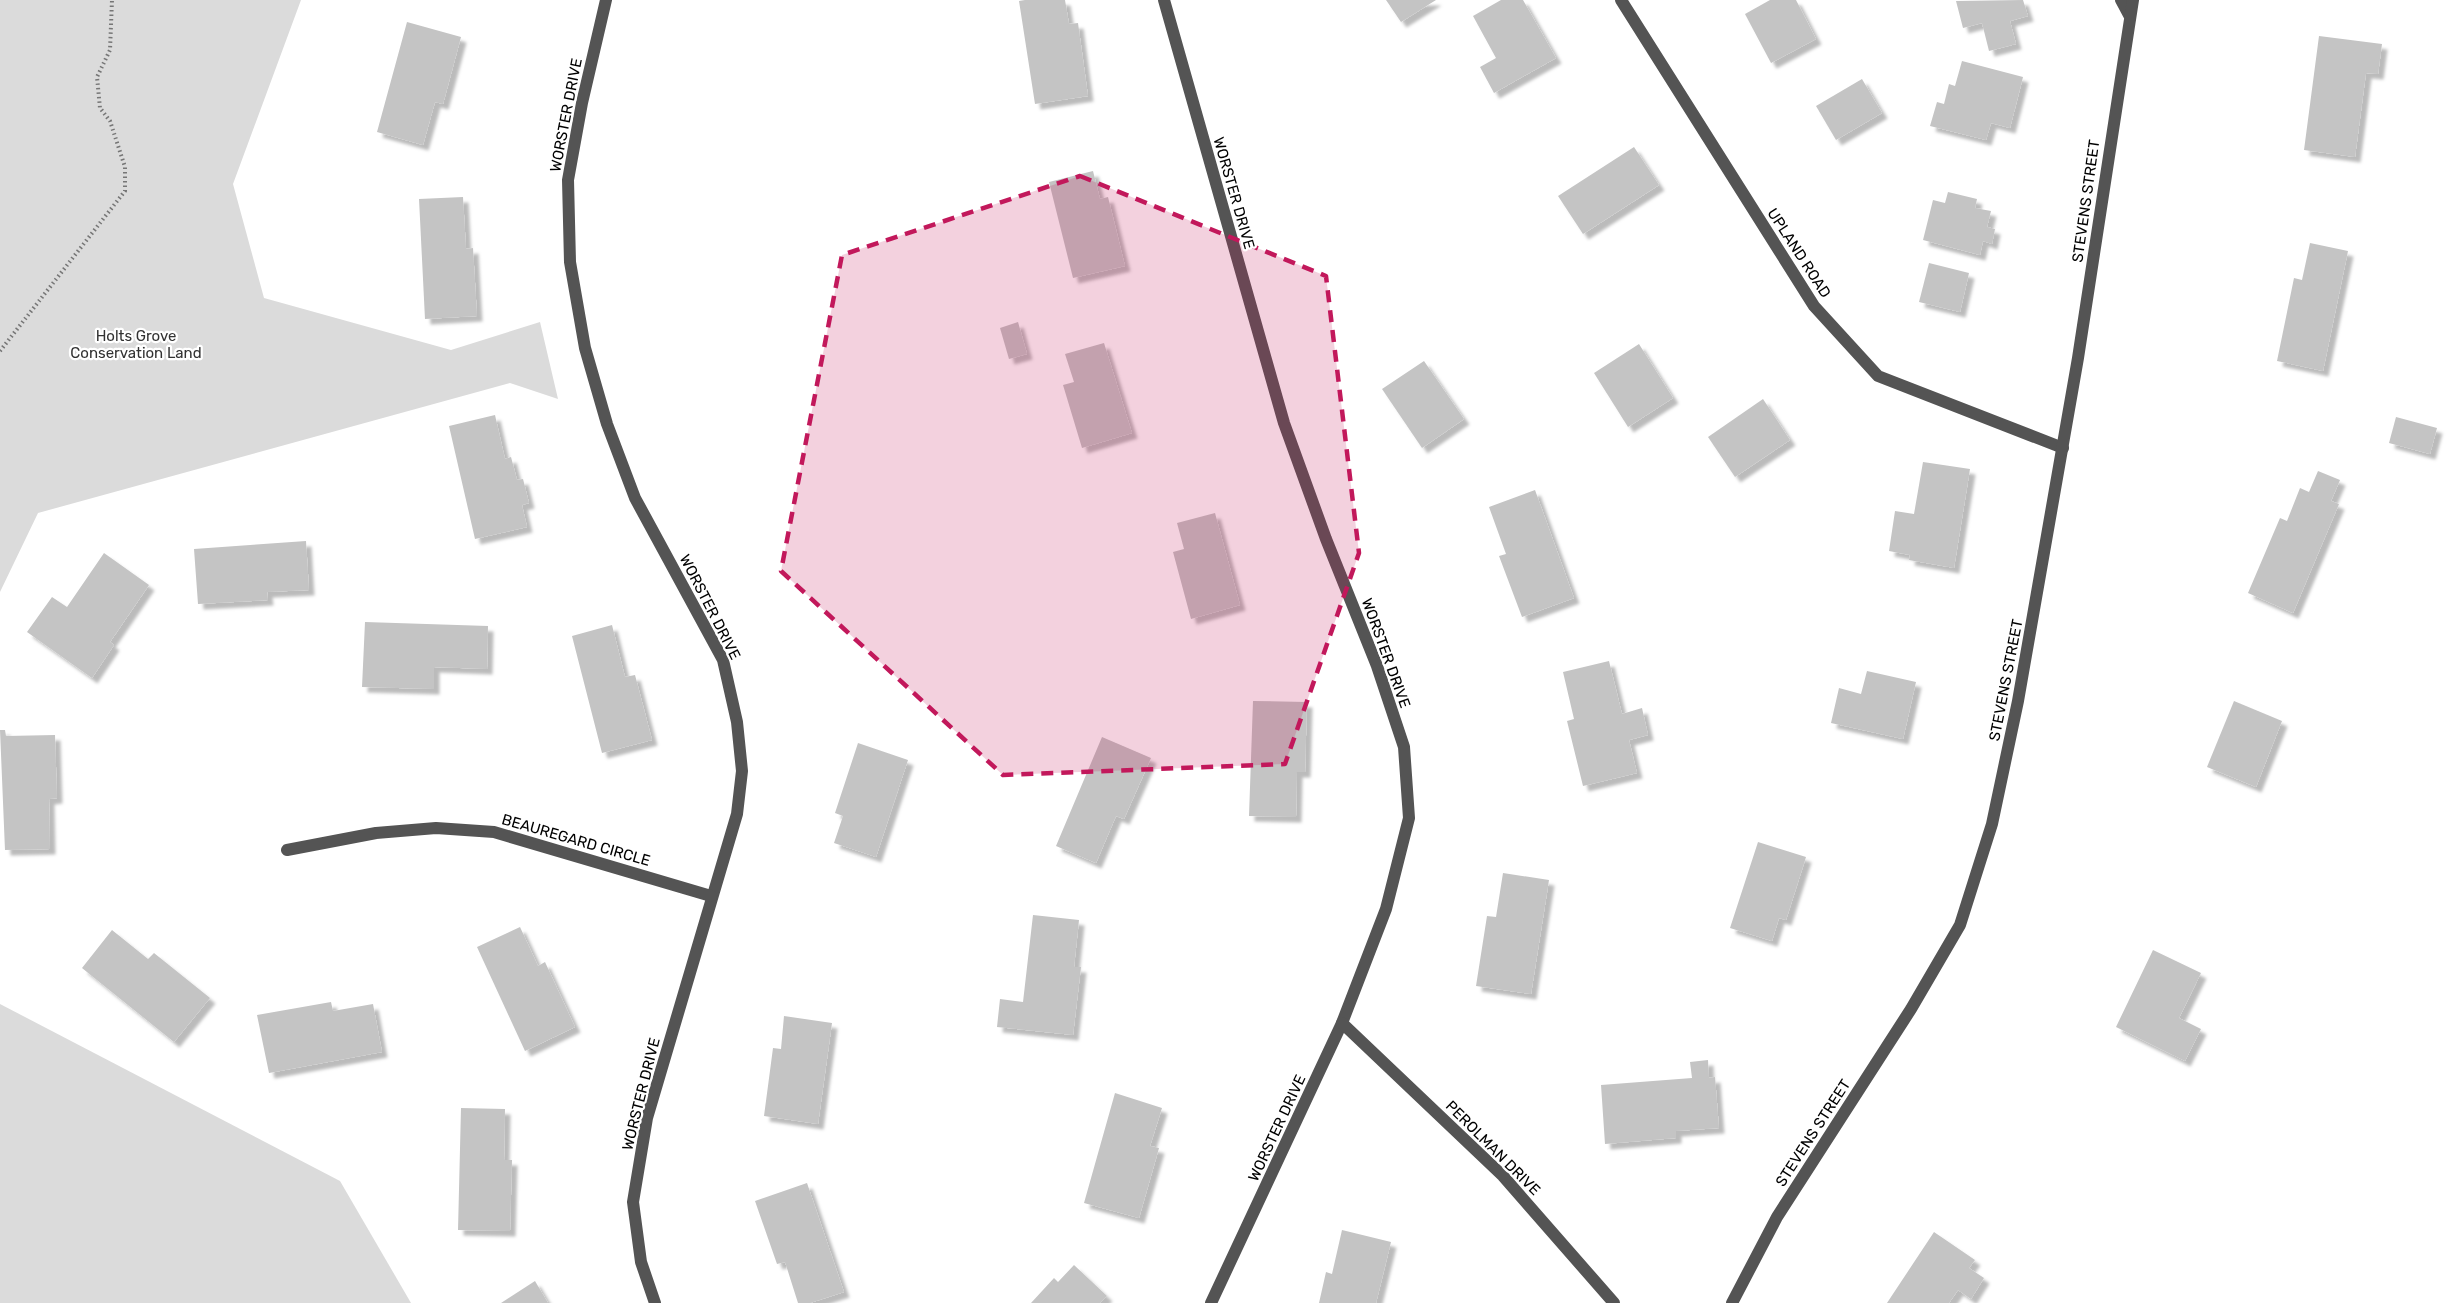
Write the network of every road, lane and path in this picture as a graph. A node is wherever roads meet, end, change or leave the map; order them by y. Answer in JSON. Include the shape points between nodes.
{"nodes":[{"id":1,"x":112,"y":0,"type":"edge"},
{"id":2,"x":606,"y":0,"type":"edge"},
{"id":3,"x":1164,"y":0,"type":"edge"},
{"id":4,"x":1621,"y":0,"type":"edge"},
{"id":5,"x":2121,"y":0,"type":"edge"},
{"id":6,"x":2133,"y":0,"type":"edge"},
{"id":7,"x":2129,"y":15,"type":"junction"},
{"id":8,"x":0,"y":351,"type":"edge"},
{"id":9,"x":2063,"y":448,"type":"junction"},
{"id":10,"x":287,"y":850,"type":"dead end"},
{"id":11,"x":711,"y":896,"type":"junction"},
{"id":12,"x":1342,"y":1023,"type":"junction"},
{"id":13,"x":656,"y":1303,"type":"edge"},
{"id":14,"x":1211,"y":1303,"type":"edge"},
{"id":15,"x":1614,"y":1303,"type":"edge"},
{"id":16,"x":1732,"y":1303,"type":"edge"}],
"edges":[{"from":1,"to":8,"type":"path","via":[[110,50],[98,77],[100,108],[110,122],[125,167],[125,191]]},
{"from":2,"to":11,"type":"street","name":"WORSTER DRIVE","via":[[568,180],[570,262],[585,348],[607,424],[635,498],[723,660],[737,722],[742,771],[737,814]]},
{"from":3,"to":12,"type":"street","name":"WORSTER DRIVE","via":[[1284,423],[1404,747],[1409,818],[1386,909]]},
{"from":4,"to":9,"type":"street","name":"UPLAND ROAD","via":[[1814,306],[1878,376]]},
{"from":5,"to":7,"type":"street"},
{"from":6,"to":7,"type":"street","name":"STEVENS STREET"},
{"from":7,"to":9,"type":"street","name":"STEVENS STREET"},
{"from":9,"to":16,"type":"street","name":"STEVENS STREET","via":[[1992,824],[1960,925],[1911,1010],[1777,1217]]},
{"from":10,"to":11,"type":"street","name":"BEAUREGARD CIRCLE","via":[[388,832],[436,828],[494,832]]},
{"from":11,"to":13,"type":"street","name":"WORSTER DRIVE","via":[[647,1118],[633,1202],[641,1262]]},
{"from":12,"to":14,"type":"street","name":"WORSTER DRIVE"},
{"from":12,"to":15,"type":"street","name":"PEROLMAN DRIVE","via":[[1503,1176]]}]}
